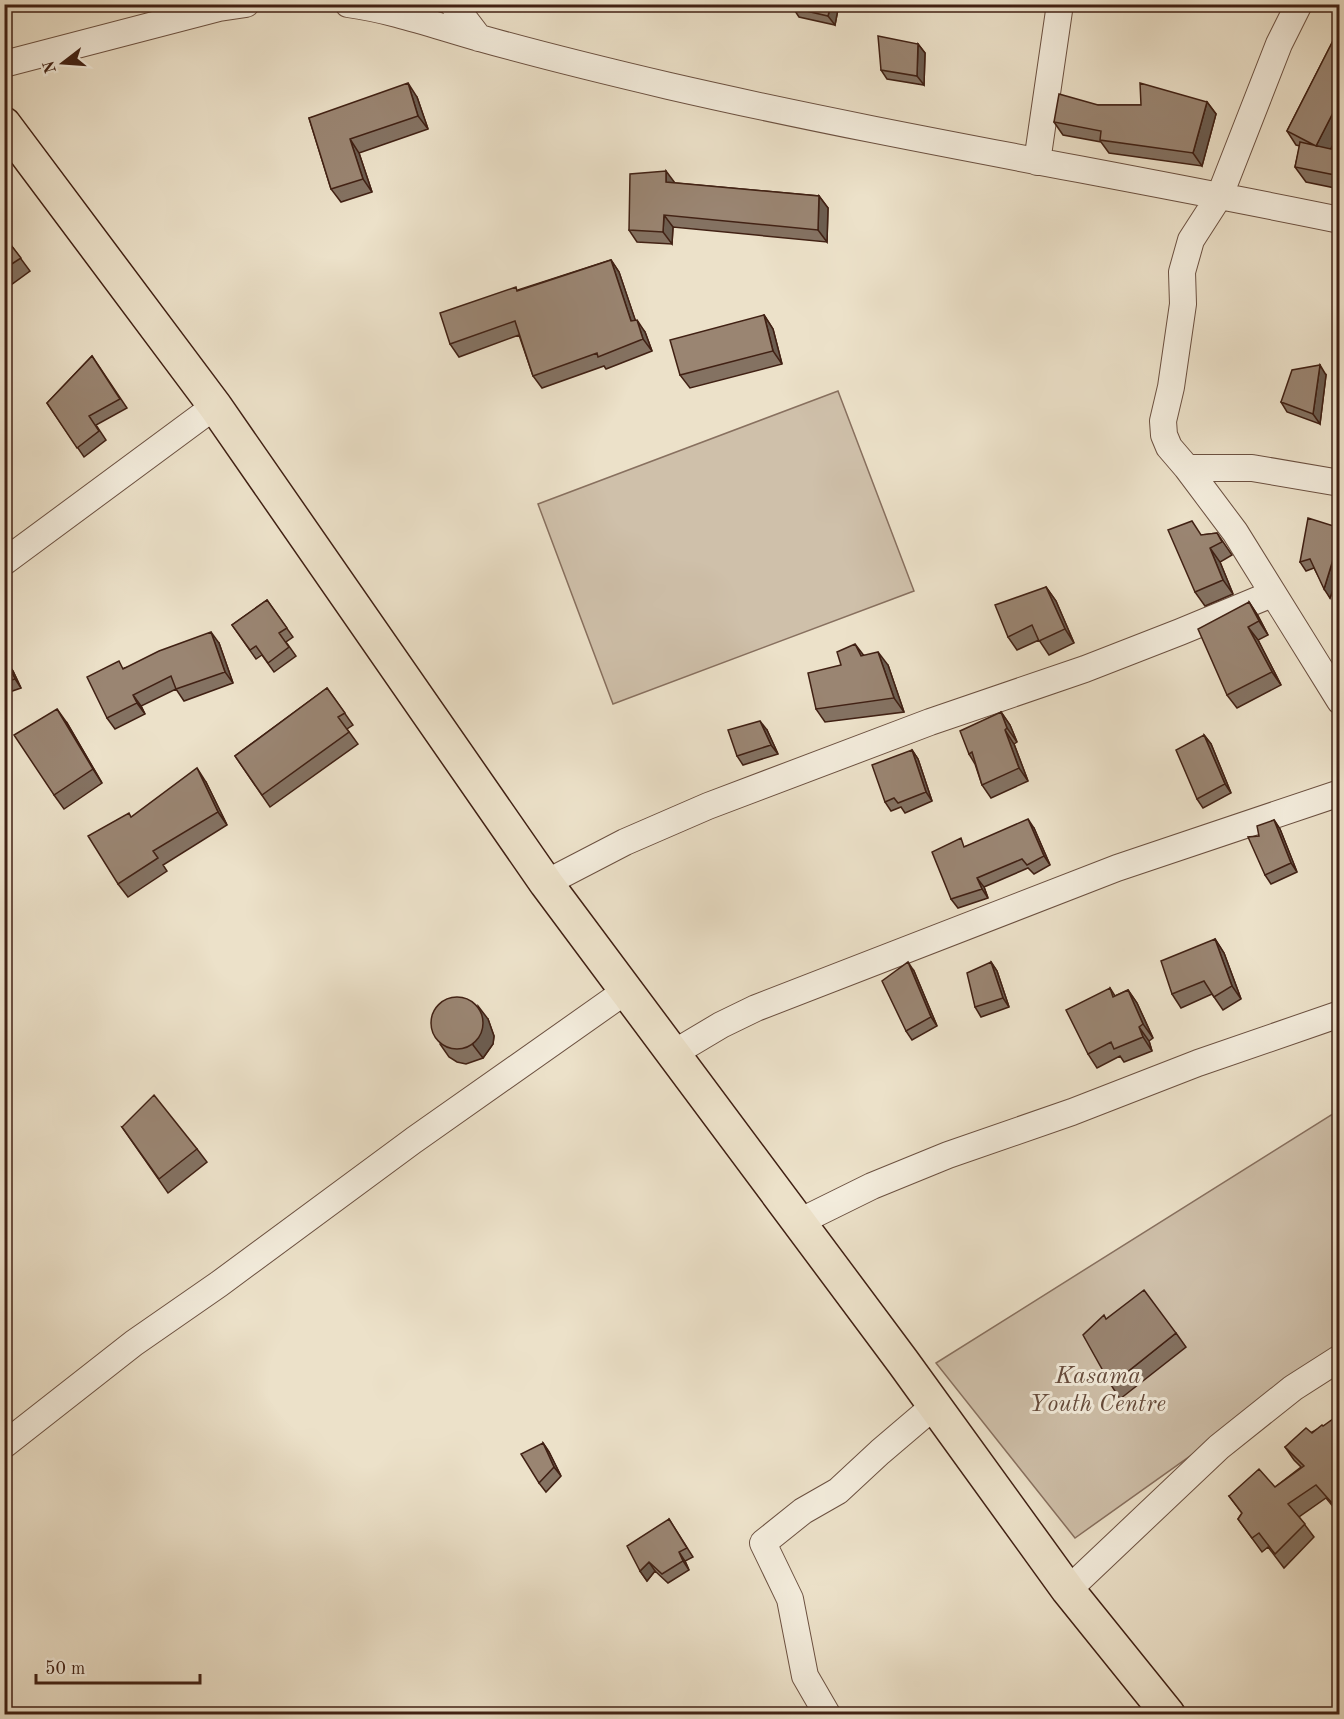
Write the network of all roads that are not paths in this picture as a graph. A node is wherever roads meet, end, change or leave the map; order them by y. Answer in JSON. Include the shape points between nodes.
{"nodes":[{"id":1,"x":246,"y":4,"type":"edge"},
{"id":2,"x":348,"y":4,"type":"edge"},
{"id":3,"x":453,"y":4,"type":"edge"},
{"id":4,"x":1060,"y":4,"type":"edge"},
{"id":5,"x":1299,"y":4,"type":"edge"},
{"id":6,"x":479,"y":38,"type":"junction"},
{"id":7,"x":4,"y":64,"type":"edge"},
{"id":8,"x":4,"y":124,"type":"edge"},
{"id":9,"x":1037,"y":162,"type":"junction"},
{"id":10,"x":1220,"y":195,"type":"junction"},
{"id":11,"x":1340,"y":220,"type":"edge"},
{"id":12,"x":215,"y":406,"type":"junction"},
{"id":13,"x":1187,"y":468,"type":"junction"},
{"id":14,"x":1340,"y":483,"type":"edge"},
{"id":15,"x":4,"y":562,"type":"edge"},
{"id":16,"x":1272,"y":594,"type":"junction"},
{"id":17,"x":1340,"y":701,"type":"edge"},
{"id":18,"x":1340,"y":793,"type":"edge"},
{"id":19,"x":546,"y":883,"type":"junction"},
{"id":20,"x":627,"y":990,"type":"junction"},
{"id":21,"x":1340,"y":1014,"type":"edge"},
{"id":22,"x":674,"y":1053,"type":"junction"},
{"id":23,"x":799,"y":1222,"type":"junction"},
{"id":24,"x":1340,"y":1358,"type":"edge"},
{"id":25,"x":934,"y":1406,"type":"junction"},
{"id":26,"x":4,"y":1446,"type":"edge"},
{"id":27,"x":1068,"y":1590,"type":"junction"},
{"id":28,"x":827,"y":1714,"type":"edge"},
{"id":29,"x":1168,"y":1714,"type":"edge"}],
"edges":[{"from":1,"to":7,"type":"street"},
{"from":2,"to":6,"type":"street"},
{"from":3,"to":6,"type":"street"},
{"from":4,"to":9,"type":"street"},
{"from":5,"to":10,"type":"street","via":[[1279,44]]},
{"from":6,"to":9,"type":"street","via":[[855,127]]},
{"from":8,"to":12,"type":"main road"},
{"from":9,"to":10,"type":"street"},
{"from":10,"to":11,"type":"street"},
{"from":10,"to":13,"type":"street","via":[[1191,240],[1182,272],[1183,304],[1163,421],[1169,447]]},
{"from":12,"to":15,"type":"street"},
{"from":12,"to":19,"type":"main road"},
{"from":13,"to":14,"type":"street","via":[[1252,468]]},
{"from":13,"to":16,"type":"street","via":[[1235,532]]},
{"from":16,"to":17,"type":"street"},
{"from":16,"to":19,"type":"street","via":[[1085,669],[930,722],[708,806],[625,842]]},
{"from":18,"to":22,"type":"street","via":[[1117,868],[766,1004]]},
{"from":19,"to":20,"type":"main road"},
{"from":20,"to":22,"type":"main road"},
{"from":20,"to":26,"type":"street","via":[[134,1343]]},
{"from":21,"to":23,"type":"street","via":[[948,1155]]},
{"from":22,"to":23,"type":"main road"},
{"from":23,"to":25,"type":"main road"},
{"from":24,"to":27,"type":"street","via":[[1293,1388],[1219,1447]]},
{"from":25,"to":27,"type":"main road"},
{"from":25,"to":28,"type":"street","via":[[838,1491],[803,1511],[763,1543],[790,1599],[805,1676]]},
{"from":27,"to":29,"type":"main road"}]}
